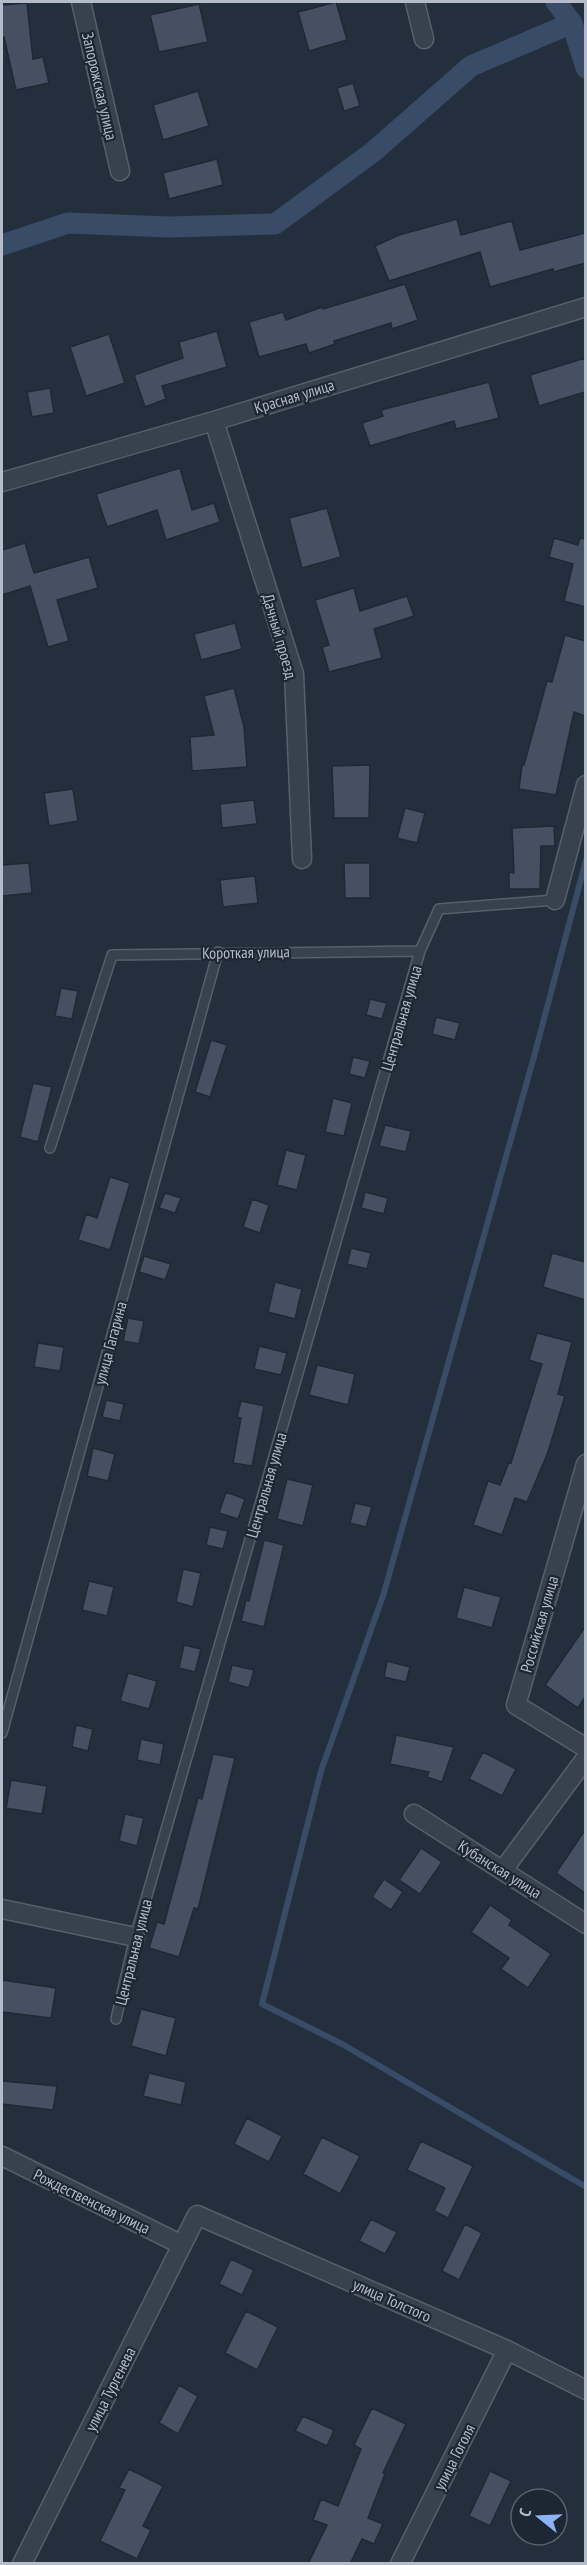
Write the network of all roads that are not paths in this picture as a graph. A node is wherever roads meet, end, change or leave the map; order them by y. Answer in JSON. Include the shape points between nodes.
{"nodes":[{"id":1,"x":81,"y":2,"type":"edge"},
{"id":2,"x":415,"y":2,"type":"edge"},
{"id":3,"x":424,"y":39,"type":"dead end"},
{"id":4,"x":120,"y":171,"type":"dead end"},
{"id":5,"x":585,"y":307,"type":"edge"},
{"id":6,"x":214,"y":421,"type":"junction"},
{"id":7,"x":2,"y":482,"type":"edge"},
{"id":8,"x":585,"y":785,"type":"edge"},
{"id":9,"x":302,"y":859,"type":"dead end"},
{"id":10,"x":555,"y":900,"type":"joint"},
{"id":11,"x":420,"y":951,"type":"junction"},
{"id":12,"x":218,"y":952,"type":"junction"},
{"id":13,"x":50,"y":1148,"type":"dead end"},
{"id":14,"x":585,"y":1464,"type":"edge"},
{"id":15,"x":2,"y":1733,"type":"edge"},
{"id":16,"x":585,"y":1748,"type":"edge"},
{"id":17,"x":585,"y":1758,"type":"edge"},
{"id":18,"x":414,"y":1814,"type":"dead end"},
{"id":19,"x":503,"y":1870,"type":"junction"},
{"id":20,"x":2,"y":1909,"type":"edge"},
{"id":21,"x":585,"y":1923,"type":"edge"},
{"id":22,"x":135,"y":1937,"type":"junction"},
{"id":23,"x":116,"y":2019,"type":"dead end"},
{"id":24,"x":2,"y":2157,"type":"edge"},
{"id":25,"x":197,"y":2215,"type":"joint"},
{"id":26,"x":182,"y":2245,"type":"junction"},
{"id":27,"x":507,"y":2350,"type":"junction"},
{"id":28,"x":585,"y":2390,"type":"edge"},
{"id":29,"x":22,"y":2564,"type":"edge"},
{"id":30,"x":400,"y":2564,"type":"edge"}],
"edges":[{"from":1,"to":4,"type":"street","name":"Запорожская улица"},
{"from":2,"to":3,"type":"street"},
{"from":5,"to":6,"type":"street","name":"Красная улица"},
{"from":6,"to":7,"type":"street","name":"Красная улица"},
{"from":6,"to":9,"type":"street","name":"Дачный проезд","via":[[294,674]]},
{"from":8,"to":10,"type":"street"},
{"from":10,"to":11,"type":"lane","via":[[439,909]]},
{"from":11,"to":12,"type":"lane","name":"Короткая улица"},
{"from":11,"to":22,"type":"lane","name":"Центральная улица"},
{"from":12,"to":13,"type":"lane","name":"Короткая улица","via":[[112,955]]},
{"from":12,"to":15,"type":"lane","name":"улица Гагарина"},
{"from":14,"to":16,"type":"street","name":"Российская улица","via":[[516,1705]]},
{"from":17,"to":19,"type":"street"},
{"from":18,"to":19,"type":"street","name":"Кубанская улица"},
{"from":19,"to":21,"type":"street","name":"Кубанская улица"},
{"from":20,"to":22,"type":"street"},
{"from":22,"to":23,"type":"lane","name":"Центральная улица"},
{"from":24,"to":26,"type":"street","name":"Рождественская улица"},
{"from":25,"to":26,"type":"street","name":"улица Тургенева"},
{"from":25,"to":27,"type":"street","name":"улица Толстого"},
{"from":26,"to":29,"type":"street","name":"улица Тургенева"},
{"from":27,"to":28,"type":"street","name":"улица Толстого"},
{"from":27,"to":30,"type":"street","name":"улица Гоголя"}]}
